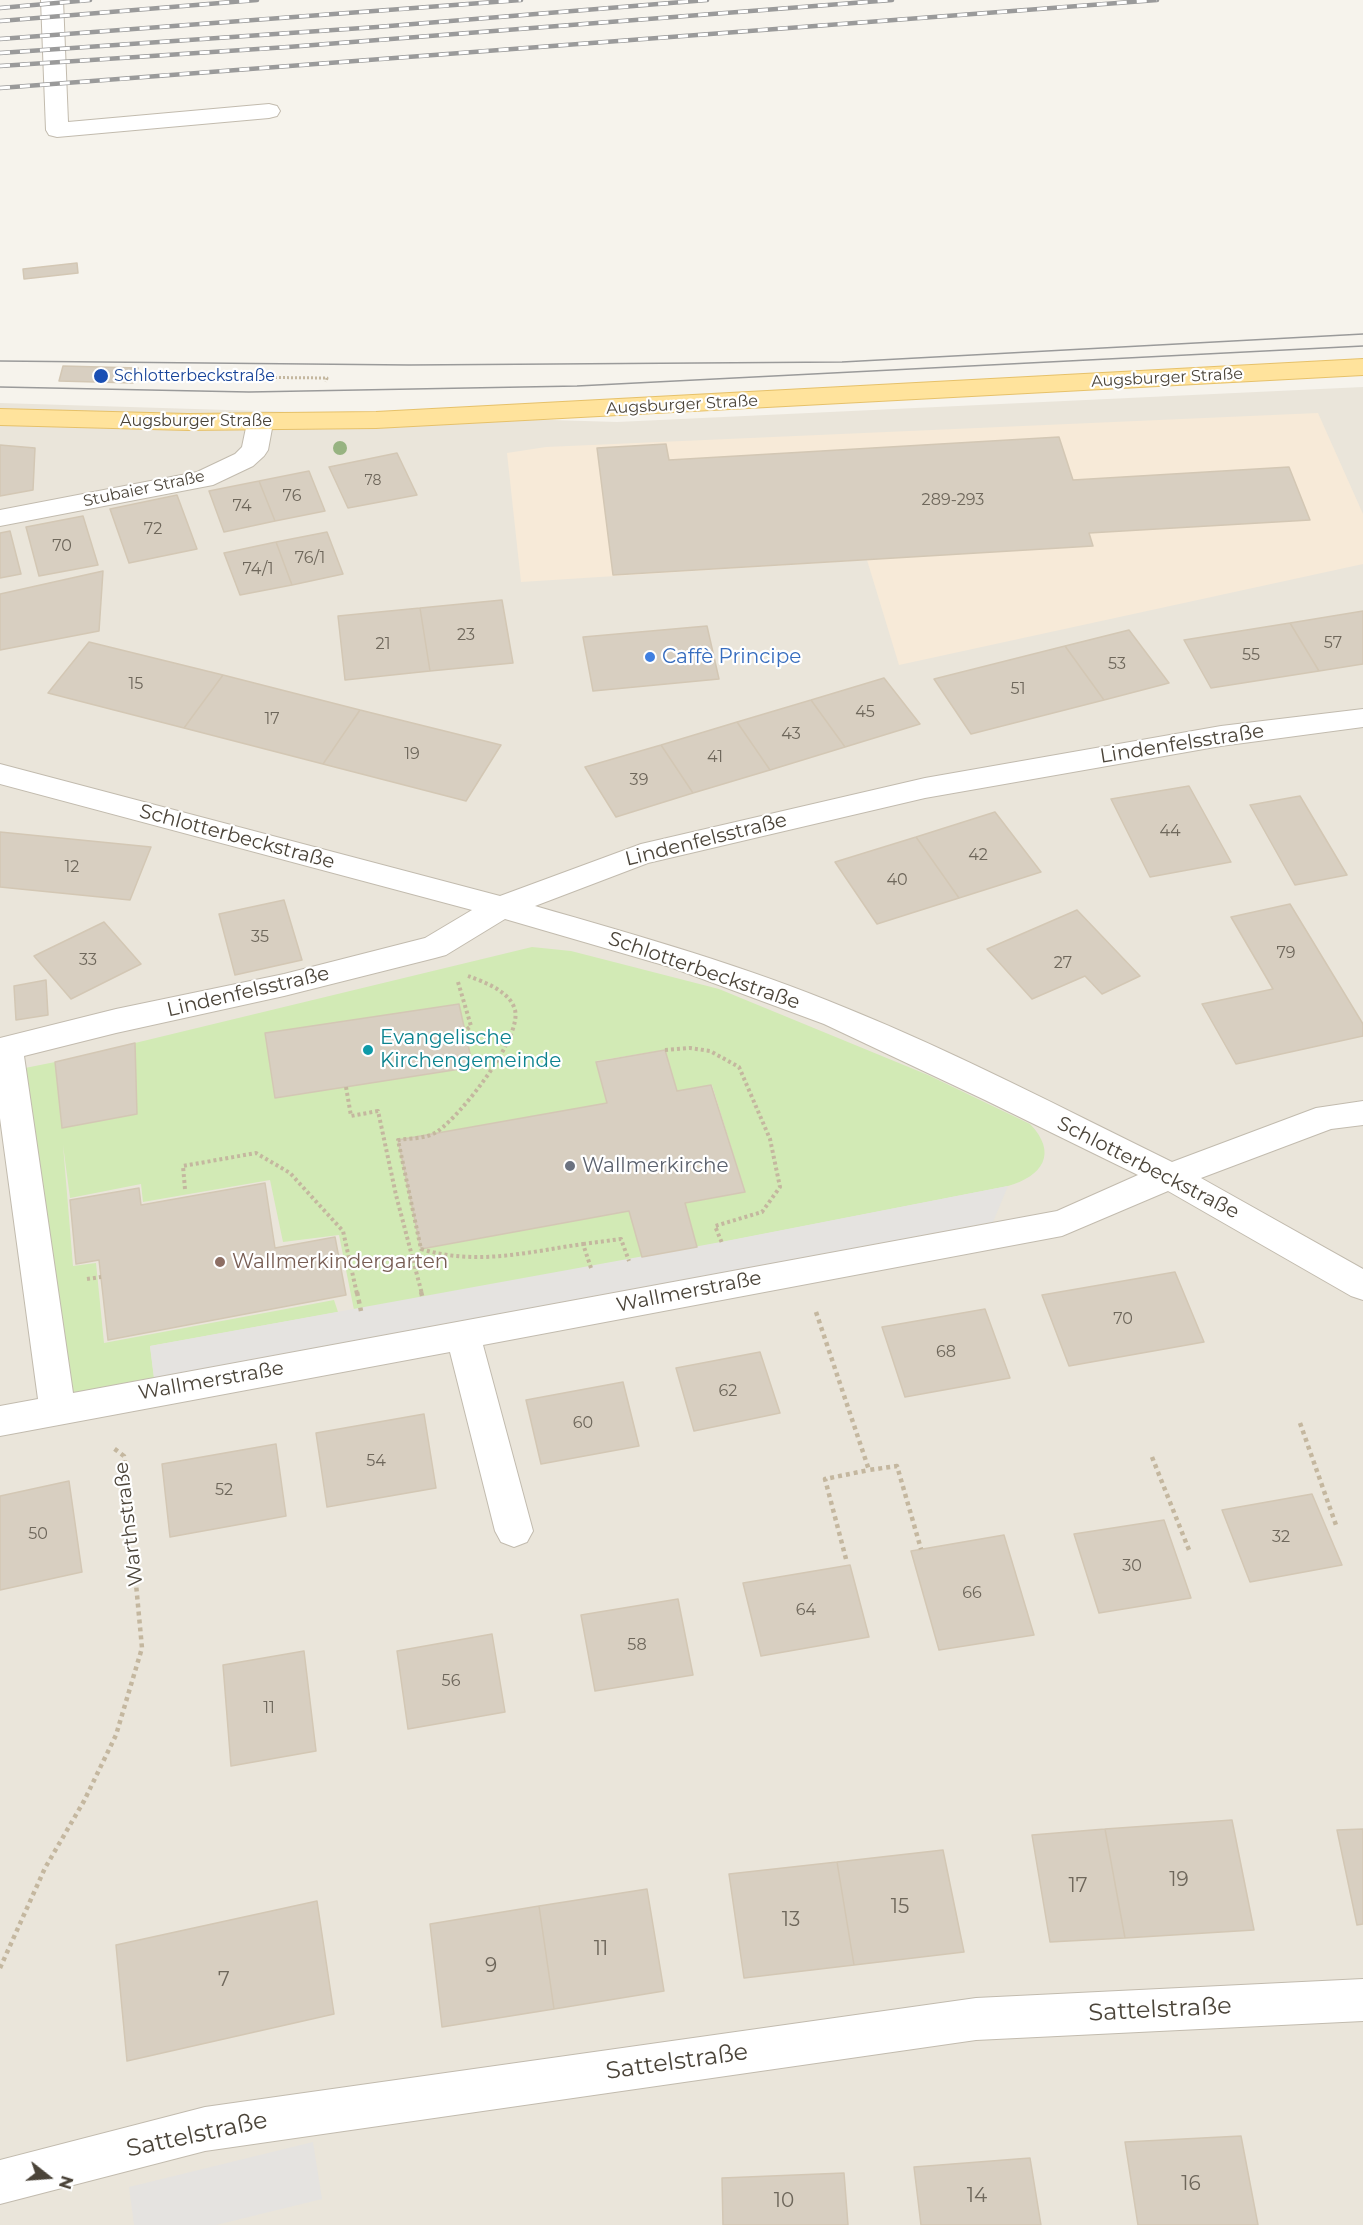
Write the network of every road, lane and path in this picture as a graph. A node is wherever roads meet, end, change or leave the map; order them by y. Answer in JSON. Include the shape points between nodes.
{"nodes":[{"id":1,"x":52,"y":0,"type":"edge"},
{"id":2,"x":269,"y":111,"type":"dead end"},
{"id":3,"x":1363,"y":367,"type":"edge"},
{"id":4,"x":0,"y":417,"type":"edge"},
{"id":5,"x":260,"y":423,"type":"junction"},
{"id":6,"x":0,"y":518,"type":"edge"},
{"id":7,"x":1363,"y":718,"type":"edge"},
{"id":8,"x":0,"y":774,"type":"edge"},
{"id":9,"x":501,"y":908,"type":"junction"},
{"id":10,"x":445,"y":958,"type":"junction"},
{"id":11,"x":465,"y":1031,"type":"dead end"},
{"id":12,"x":4,"y":1049,"type":"edge"},
{"id":13,"x":665,"y":1050,"type":"dead end"},
{"id":14,"x":346,"y":1087,"type":"dead end"},
{"id":15,"x":1363,"y":1113,"type":"edge"},
{"id":16,"x":1170,"y":1176,"type":"junction"},
{"id":17,"x":185,"y":1189,"type":"dead end"},
{"id":18,"x":802,"y":1271,"type":"junction"},
{"id":19,"x":734,"y":1284,"type":"junction"},
{"id":20,"x":1363,"y":1286,"type":"edge"},
{"id":21,"x":605,"y":1308,"type":"junction"},
{"id":22,"x":448,"y":1338,"type":"junction"},
{"id":23,"x":372,"y":1352,"type":"junction"},
{"id":24,"x":57,"y":1409,"type":"junction"},
{"id":25,"x":0,"y":1421,"type":"edge"},
{"id":26,"x":1300,"y":1423,"type":"dead end"},
{"id":27,"x":1152,"y":1456,"type":"dead end"},
{"id":28,"x":869,"y":1470,"type":"junction"},
{"id":29,"x":1337,"y":1528,"type":"dead end"},
{"id":30,"x":514,"y":1531,"type":"dead end"},
{"id":31,"x":921,"y":1549,"type":"dead end"},
{"id":32,"x":1189,"y":1550,"type":"dead end"},
{"id":33,"x":846,"y":1559,"type":"dead end"},
{"id":34,"x":0,"y":1968,"type":"edge"},
{"id":35,"x":1363,"y":2000,"type":"edge"},
{"id":36,"x":0,"y":2182,"type":"edge"}],
"edges":[{"from":1,"to":2,"type":"street","via":[[57,130]]},
{"from":3,"to":5,"type":"main road","name":"Augsburger Straße","via":[[515,414]]},
{"from":4,"to":5,"type":"main road","name":"Augsburger Straße"},
{"from":5,"to":6,"type":"street","name":"Stubaier Straße","via":[[255,450],[244,460],[204,479]]},
{"from":7,"to":9,"type":"street","name":"Lindenfelsstraße","via":[[1221,736],[925,788],[641,854]]},
{"from":8,"to":9,"type":"street","name":"Schlotterbeckstraße"},
{"from":9,"to":10,"type":"street","name":"Lindenfelsstraße"},
{"from":9,"to":16,"type":"street","name":"Schlotterbeckstraße","via":[[680,959],[835,1016]]},
{"from":10,"to":11,"type":"path","via":[[471,1026]]},
{"from":10,"to":12,"type":"street","name":"Lindenfelsstraße","via":[[284,985]]},
{"from":10,"to":21,"type":"path","via":[[508,996],[516,1012],[512,1032],[476,1093],[436,1133],[398,1140],[421,1249],[439,1256],[474,1260],[583,1244]]},
{"from":12,"to":24,"type":"street"},
{"from":13,"to":19,"type":"path","via":[[710,1051],[739,1067],[770,1138],[780,1187],[762,1212],[716,1226]]},
{"from":14,"to":22,"type":"path","via":[[351,1116],[378,1111],[396,1195]]},
{"from":15,"to":16,"type":"street","name":"Wallmerstraße","via":[[1328,1117]]},
{"from":16,"to":18,"type":"street","name":"Wallmerstraße","via":[[1062,1223]]},
{"from":16,"to":20,"type":"street","name":"Schlotterbeckstraße"},
{"from":17,"to":23,"type":"path","via":[[183,1166],[256,1153],[290,1173],[343,1231]]},
{"from":18,"to":19,"type":"street","name":"Wallmerstraße"},
{"from":18,"to":28,"type":"path"},
{"from":19,"to":21,"type":"street","name":"Wallmerstraße"},
{"from":21,"to":22,"type":"street","name":"Wallmerstraße"},
{"from":22,"to":23,"type":"street","name":"Wallmerstraße"},
{"from":22,"to":30,"type":"street"},
{"from":23,"to":24,"type":"street","name":"Wallmerstraße"},
{"from":24,"to":25,"type":"street","name":"Wallmerstraße"},
{"from":24,"to":34,"type":"path","name":"Warthstraße","via":[[124,1456],[142,1648],[116,1735],[45,1868]]},
{"from":26,"to":29,"type":"path"},
{"from":27,"to":32,"type":"path"},
{"from":28,"to":31,"type":"path","via":[[897,1466]]},
{"from":28,"to":33,"type":"path","via":[[825,1479]]},
{"from":35,"to":36,"type":"street","name":"Sattelstraße","via":[[976,2019],[205,2129]]}]}
